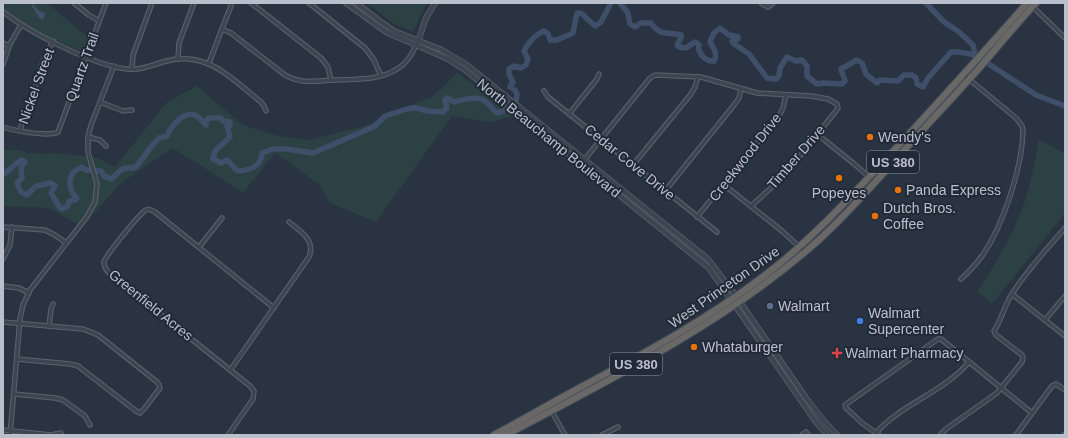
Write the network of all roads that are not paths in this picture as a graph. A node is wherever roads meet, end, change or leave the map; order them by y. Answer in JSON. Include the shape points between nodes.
{"nodes":[{"id":1,"x":74,"y":3,"type":"edge"},
{"id":2,"x":106,"y":3,"type":"edge"},
{"id":3,"x":152,"y":3,"type":"edge"},
{"id":4,"x":194,"y":3,"type":"edge"},
{"id":5,"x":232,"y":3,"type":"edge"},
{"id":6,"x":250,"y":3,"type":"edge"},
{"id":7,"x":309,"y":3,"type":"edge"},
{"id":8,"x":346,"y":3,"type":"edge"},
{"id":9,"x":356,"y":3,"type":"edge"},
{"id":10,"x":435,"y":3,"type":"edge"},
{"id":11,"x":761,"y":3,"type":"edge"},
{"id":12,"x":773,"y":3,"type":"edge"},
{"id":13,"x":1032,"y":4,"type":"edge"},
{"id":14,"x":3,"y":12,"type":"edge"},
{"id":15,"x":99,"y":21,"type":"junction"},
{"id":16,"x":21,"y":25,"type":"junction"},
{"id":17,"x":222,"y":29,"type":"junction"},
{"id":18,"x":1065,"y":38,"type":"edge"},
{"id":19,"x":53,"y":41,"type":"junction"},
{"id":20,"x":3,"y":43,"type":"edge"},
{"id":21,"x":417,"y":43,"type":"junction"},
{"id":22,"x":10,"y":46,"type":"junction"},
{"id":23,"x":988,"y":53,"type":"junction"},
{"id":24,"x":86,"y":57,"type":"junction"},
{"id":25,"x":178,"y":59,"type":"junction"},
{"id":26,"x":209,"y":63,"type":"junction"},
{"id":27,"x":3,"y":64,"type":"edge"},
{"id":28,"x":114,"y":66,"type":"junction"},
{"id":29,"x":132,"y":69,"type":"junction"},
{"id":30,"x":599,"y":74,"type":"dead end"},
{"id":31,"x":381,"y":76,"type":"junction"},
{"id":32,"x":698,"y":77,"type":"junction"},
{"id":33,"x":967,"y":77,"type":"junction"},
{"id":34,"x":332,"y":80,"type":"junction"},
{"id":35,"x":741,"y":89,"type":"junction"},
{"id":36,"x":544,"y":91,"type":"dead end"},
{"id":37,"x":786,"y":95,"type":"junction"},
{"id":38,"x":100,"y":102,"type":"junction"},
{"id":39,"x":132,"y":110,"type":"dead end"},
{"id":40,"x":266,"y":111,"type":"dead end"},
{"id":41,"x":569,"y":114,"type":"junction"},
{"id":42,"x":3,"y":127,"type":"edge"},
{"id":43,"x":20,"y":131,"type":"junction"},
{"id":44,"x":817,"y":134,"type":"junction"},
{"id":45,"x":88,"y":137,"type":"junction"},
{"id":46,"x":601,"y":140,"type":"junction"},
{"id":47,"x":106,"y":146,"type":"dead end"},
{"id":48,"x":585,"y":159,"type":"junction"},
{"id":49,"x":581,"y":164,"type":"junction"},
{"id":50,"x":633,"y":165,"type":"junction"},
{"id":51,"x":870,"y":177,"type":"junction"},
{"id":52,"x":875,"y":182,"type":"junction"},
{"id":53,"x":723,"y":184,"type":"junction"},
{"id":54,"x":665,"y":191,"type":"junction"},
{"id":55,"x":751,"y":206,"type":"junction"},
{"id":56,"x":698,"y":217,"type":"junction"},
{"id":57,"x":222,"y":218,"type":"dead end"},
{"id":58,"x":289,"y":222,"type":"dead end"},
{"id":59,"x":3,"y":227,"type":"edge"},
{"id":60,"x":12,"y":227,"type":"junction"},
{"id":61,"x":1065,"y":228,"type":"edge"},
{"id":62,"x":716,"y":232,"type":"dead end"},
{"id":63,"x":66,"y":243,"type":"junction"},
{"id":64,"x":199,"y":247,"type":"junction"},
{"id":65,"x":800,"y":247,"type":"junction"},
{"id":66,"x":805,"y":252,"type":"junction"},
{"id":67,"x":694,"y":255,"type":"junction"},
{"id":68,"x":3,"y":259,"type":"edge"},
{"id":69,"x":708,"y":259,"type":"junction"},
{"id":70,"x":961,"y":279,"type":"dead end"},
{"id":71,"x":3,"y":286,"type":"edge"},
{"id":72,"x":29,"y":293,"type":"junction"},
{"id":73,"x":1012,"y":294,"type":"junction"},
{"id":74,"x":1065,"y":296,"type":"edge"},
{"id":75,"x":735,"y":301,"type":"junction"},
{"id":76,"x":53,"y":304,"type":"dead end"},
{"id":77,"x":274,"y":308,"type":"junction"},
{"id":78,"x":1045,"y":320,"type":"junction"},
{"id":79,"x":3,"y":322,"type":"edge"},
{"id":80,"x":20,"y":323,"type":"junction"},
{"id":81,"x":49,"y":326,"type":"junction"},
{"id":82,"x":1065,"y":336,"type":"edge"},
{"id":83,"x":17,"y":359,"type":"junction"},
{"id":84,"x":968,"y":362,"type":"junction"},
{"id":85,"x":782,"y":363,"type":"junction"},
{"id":86,"x":777,"y":366,"type":"junction"},
{"id":87,"x":231,"y":369,"type":"junction"},
{"id":88,"x":1001,"y":389,"type":"junction"},
{"id":89,"x":1065,"y":390,"type":"edge"},
{"id":90,"x":14,"y":394,"type":"junction"},
{"id":91,"x":804,"y":399,"type":"junction"},
{"id":92,"x":550,"y":408,"type":"junction"},
{"id":93,"x":1032,"y":412,"type":"junction"},
{"id":94,"x":90,"y":425,"type":"dead end"},
{"id":95,"x":618,"y":427,"type":"dead end"},
{"id":96,"x":3,"y":430,"type":"edge"},
{"id":97,"x":10,"y":433,"type":"edge"},
{"id":98,"x":61,"y":433,"type":"dead end"},
{"id":99,"x":609,"y":434,"type":"edge"},
{"id":100,"x":877,"y":434,"type":"edge"},
{"id":101,"x":228,"y":435,"type":"edge"},
{"id":102,"x":494,"y":435,"type":"edge"},
{"id":103,"x":506,"y":435,"type":"edge"},
{"id":104,"x":565,"y":435,"type":"edge"},
{"id":105,"x":602,"y":435,"type":"edge"},
{"id":106,"x":827,"y":435,"type":"edge"},
{"id":107,"x":837,"y":435,"type":"edge"},
{"id":108,"x":940,"y":435,"type":"edge"},
{"id":109,"x":1016,"y":435,"type":"edge"}],
"edges":[{"from":1,"to":15,"type":"street"},
{"from":2,"to":15,"type":"street","name":"Quartz Trail"},
{"from":3,"to":29,"type":"street","via":[[133,55]]},
{"from":4,"to":25,"type":"street","via":[[178,43]]},
{"from":5,"to":17,"type":"street"},
{"from":6,"to":34,"type":"street","via":[[321,58]]},
{"from":7,"to":31,"type":"street","via":[[368,50]]},
{"from":8,"to":21,"type":"street","name":"North Beauchamp Boulevard","via":[[379,28],[400,39]]},
{"from":9,"to":21,"type":"street","name":"North Beauchamp Boulevard","via":[[388,27]]},
{"from":10,"to":21,"type":"street","via":[[428,13]]},
{"from":11,"to":12,"type":"street","via":[[768,7]]},
{"from":13,"to":18,"type":"street"},
{"from":13,"to":23,"type":"highway","name":"West Princeton Drive","number":"US 380"},
{"from":14,"to":16,"type":"street"},
{"from":15,"to":24,"type":"street","name":"Quartz Trail"},
{"from":16,"to":19,"type":"street"},
{"from":16,"to":22,"type":"street"},
{"from":17,"to":26,"type":"street"},
{"from":17,"to":34,"type":"street","via":[[291,78],[306,81]]},
{"from":19,"to":24,"type":"street"},
{"from":19,"to":43,"type":"street","name":"Nickel Street","via":[[41,66]]},
{"from":20,"to":22,"type":"street"},
{"from":21,"to":31,"type":"street","via":[[405,64]]},
{"from":21,"to":48,"type":"street","name":"North Beauchamp Boulevard","via":[[456,57]]},
{"from":21,"to":49,"type":"street","name":"North Beauchamp Boulevard","via":[[448,59],[476,79]]},
{"from":22,"to":27,"type":"street"},
{"from":23,"to":33,"type":"highway","name":"West Princeton Drive","number":"US 380","via":[[978,69]]},
{"from":23,"to":33,"type":"highway","name":"West Princeton Drive","number":"US 380","via":[[971,66]]},
{"from":24,"to":28,"type":"street"},
{"from":24,"to":43,"type":"street","name":"Quartz Trail","via":[[58,132],[54,134]]},
{"from":25,"to":26,"type":"street"},
{"from":25,"to":29,"type":"street"},
{"from":26,"to":40,"type":"street","via":[[261,102]]},
{"from":28,"to":29,"type":"street"},
{"from":28,"to":38,"type":"street"},
{"from":30,"to":41,"type":"street"},
{"from":31,"to":34,"type":"street"},
{"from":32,"to":35,"type":"street"},
{"from":32,"to":46,"type":"street","via":[[655,75],[650,78]]},
{"from":32,"to":50,"type":"street","via":[[690,94]]},
{"from":33,"to":51,"type":"highway","name":"West Princeton Drive","number":"US 380"},
{"from":33,"to":52,"type":"highway","name":"West Princeton Drive","number":"US 380"},
{"from":33,"to":70,"type":"street","via":[[1017,118],[1023,131],[1014,181],[1005,209],[984,253]]},
{"from":35,"to":37,"type":"street"},
{"from":35,"to":54,"type":"street","via":[[734,105]]},
{"from":36,"to":41,"type":"street","name":"Cedar Cove Drive"},
{"from":37,"to":44,"type":"street","name":"Timber Drive","via":[[821,97],[834,101],[838,106]]},
{"from":37,"to":53,"type":"street","name":"Creekwood Drive","via":[[780,114]]},
{"from":38,"to":39,"type":"street","via":[[123,110]]},
{"from":38,"to":45,"type":"street"},
{"from":41,"to":46,"type":"street","name":"Cedar Cove Drive"},
{"from":42,"to":43,"type":"street"},
{"from":44,"to":51,"type":"street"},
{"from":44,"to":55,"type":"street","name":"Timber Drive","via":[[782,178]]},
{"from":45,"to":47,"type":"street","via":[[100,140]]},
{"from":45,"to":63,"type":"street","via":[[88,152],[97,182],[96,198],[84,221]]},
{"from":46,"to":48,"type":"street"},
{"from":46,"to":50,"type":"street","name":"Cedar Cove Drive"},
{"from":48,"to":49,"type":"street"},
{"from":48,"to":69,"type":"street","name":"North Beauchamp Boulevard"},
{"from":49,"to":67,"type":"street","name":"North Beauchamp Boulevard"},
{"from":50,"to":54,"type":"street","name":"Cedar Cove Drive"},
{"from":51,"to":52,"type":"street"},
{"from":51,"to":65,"type":"highway","name":"West Princeton Drive","number":"US 380"},
{"from":52,"to":66,"type":"highway","name":"West Princeton Drive","number":"US 380"},
{"from":53,"to":55,"type":"street"},
{"from":53,"to":56,"type":"street","name":"Creekwood Drive"},
{"from":54,"to":56,"type":"street","name":"Cedar Cove Drive"},
{"from":55,"to":65,"type":"street"},
{"from":56,"to":62,"type":"street","name":"Cedar Cove Drive"},
{"from":57,"to":64,"type":"street"},
{"from":58,"to":77,"type":"street","via":[[307,238],[311,250],[308,261]]},
{"from":59,"to":60,"type":"street"},
{"from":60,"to":63,"type":"street","via":[[49,232]]},
{"from":60,"to":68,"type":"street","via":[[10,245]]},
{"from":61,"to":73,"type":"street"},
{"from":63,"to":72,"type":"street"},
{"from":64,"to":77,"type":"street","name":"Greenfield Acres"},
{"from":64,"to":87,"type":"street","name":"Greenfield Acres","via":[[155,212],[146,210],[110,251],[104,261],[105,267],[114,278]]},
{"from":65,"to":66,"type":"street"},
{"from":65,"to":75,"type":"highway","name":"West Princeton Drive","number":"US 380"},
{"from":66,"to":75,"type":"highway","name":"West Princeton Drive","number":"US 380","via":[[772,279]]},
{"from":67,"to":69,"type":"street"},
{"from":67,"to":75,"type":"street","name":"North Beauchamp Boulevard","via":[[709,268]]},
{"from":69,"to":75,"type":"street","name":"North Beauchamp Boulevard"},
{"from":71,"to":72,"type":"street","via":[[19,288]]},
{"from":72,"to":80,"type":"street","via":[[22,308]]},
{"from":73,"to":78,"type":"street"},
{"from":73,"to":88,"type":"street","via":[[1000,323],[994,330],[996,335],[1023,358]]},
{"from":74,"to":78,"type":"street"},
{"from":75,"to":85,"type":"street"},
{"from":75,"to":86,"type":"street"},
{"from":75,"to":92,"type":"highway","name":"West Princeton Drive","number":"US 380","via":[[676,343],[625,367]]},
{"from":76,"to":81,"type":"street","via":[[50,309]]},
{"from":77,"to":87,"type":"street"},
{"from":78,"to":82,"type":"street"},
{"from":79,"to":80,"type":"street"},
{"from":80,"to":81,"type":"street"},
{"from":80,"to":83,"type":"street"},
{"from":81,"to":83,"type":"street","via":[[92,332],[157,382],[160,386],[158,392],[140,413],[78,366]]},
{"from":83,"to":90,"type":"street"},
{"from":84,"to":88,"type":"street"},
{"from":84,"to":100,"type":"street","via":[[953,377],[891,419]]},
{"from":84,"to":100,"type":"street","via":[[938,339],[845,405]]},
{"from":85,"to":86,"type":"street"},
{"from":85,"to":91,"type":"street"},
{"from":86,"to":91,"type":"street"},
{"from":87,"to":101,"type":"street","name":"Greenfield Acres","via":[[252,388],[254,394],[252,402]]},
{"from":88,"to":93,"type":"street"},
{"from":88,"to":108,"type":"street"},
{"from":89,"to":93,"type":"street","via":[[1056,384],[1052,386]]},
{"from":90,"to":94,"type":"street","via":[[63,400],[85,416]]},
{"from":90,"to":97,"type":"street"},
{"from":91,"to":106,"type":"street"},
{"from":91,"to":107,"type":"street"},
{"from":92,"to":102,"type":"highway","name":"West Princeton Drive","number":"US 380"},
{"from":92,"to":103,"type":"highway","name":"West Princeton Drive","number":"US 380"},
{"from":92,"to":104,"type":"street"},
{"from":93,"to":109,"type":"street"},
{"from":95,"to":99,"type":"street"},
{"from":96,"to":97,"type":"street"},
{"from":97,"to":98,"type":"street"},
{"from":99,"to":105,"type":"street"}]}
